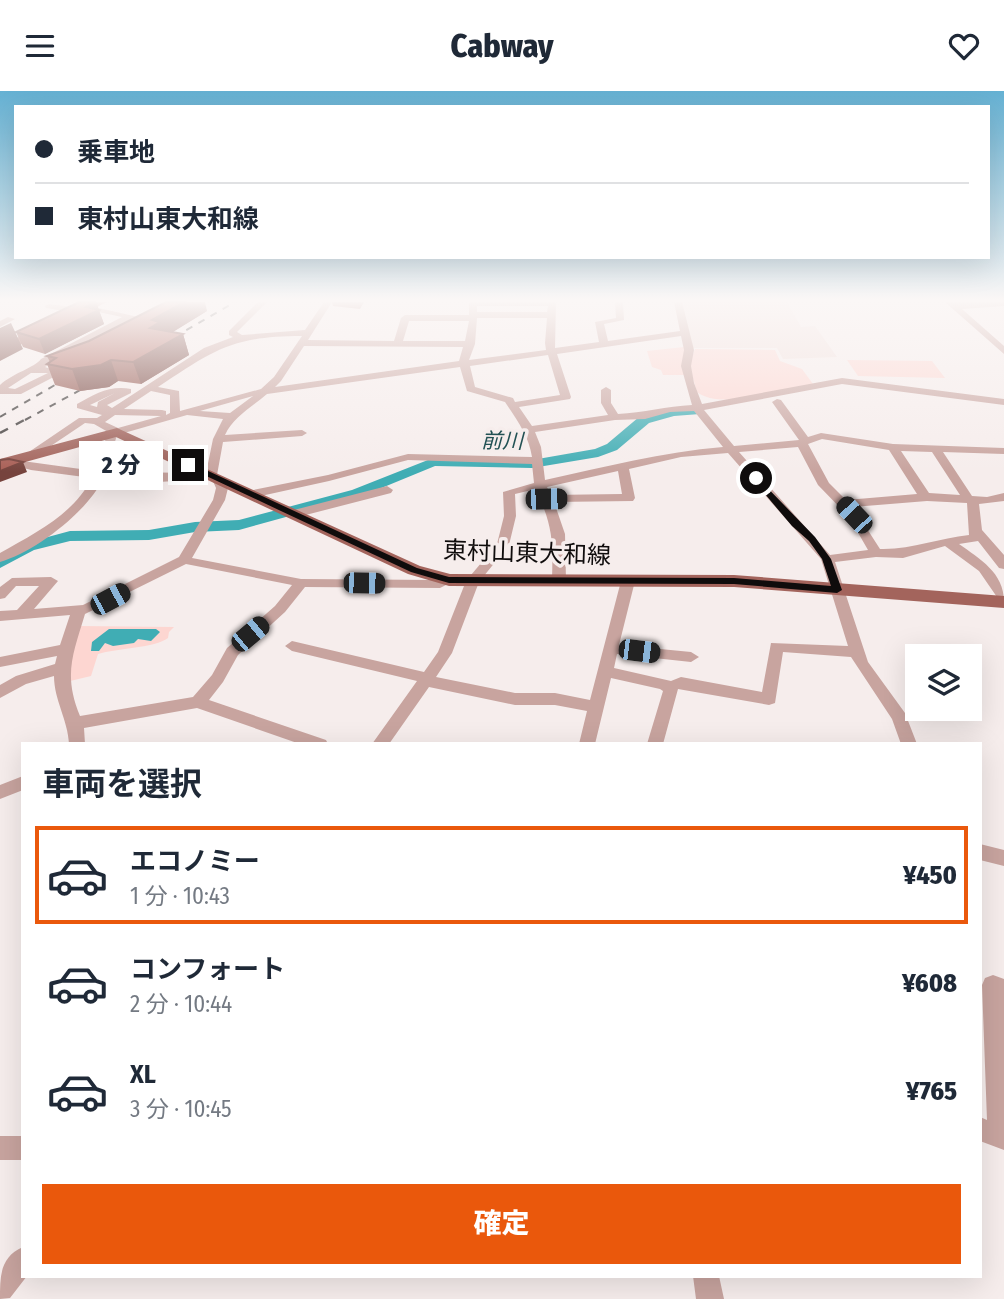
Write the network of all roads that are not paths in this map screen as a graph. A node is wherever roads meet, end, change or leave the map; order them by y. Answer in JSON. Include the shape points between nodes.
{"nodes":[{"id":1,"x":49,"y":358,"type":"edge"},
{"id":2,"x":194,"y":358,"type":"edge"},
{"id":3,"x":291,"y":358,"type":"edge"},
{"id":4,"x":465,"y":358,"type":"edge"},
{"id":5,"x":490,"y":358,"type":"edge"},
{"id":6,"x":553,"y":358,"type":"edge"},
{"id":7,"x":688,"y":358,"type":"edge"},
{"id":8,"x":78,"y":362,"type":"edge"},
{"id":9,"x":464,"y":362,"type":"junction"},
{"id":10,"x":39,"y":368,"type":"junction"},
{"id":11,"x":55,"y":372,"type":"junction"},
{"id":12,"x":0,"y":373,"type":"edge"},
{"id":13,"x":14,"y":376,"type":"junction"},
{"id":14,"x":150,"y":388,"type":"junction"},
{"id":15,"x":606,"y":390,"type":"dead end"},
{"id":16,"x":260,"y":392,"type":"junction"},
{"id":17,"x":777,"y":402,"type":"dead end"},
{"id":18,"x":1004,"y":403,"type":"edge"},
{"id":19,"x":101,"y":405,"type":"junction"},
{"id":20,"x":514,"y":405,"type":"junction"},
{"id":21,"x":699,"y":410,"type":"junction"},
{"id":22,"x":90,"y":411,"type":"junction"},
{"id":23,"x":111,"y":412,"type":"junction"},
{"id":24,"x":176,"y":414,"type":"junction"},
{"id":25,"x":230,"y":416,"type":"junction"},
{"id":26,"x":615,"y":417,"type":"junction"},
{"id":27,"x":97,"y":421,"type":"junction"},
{"id":28,"x":529,"y":430,"type":"junction"},
{"id":29,"x":115,"y":433,"type":"junction"},
{"id":30,"x":302,"y":433,"type":"dead end"},
{"id":31,"x":218,"y":439,"type":"junction"},
{"id":32,"x":804,"y":442,"type":"junction"},
{"id":33,"x":893,"y":447,"type":"junction"},
{"id":34,"x":935,"y":448,"type":"junction"},
{"id":35,"x":732,"y":450,"type":"junction"},
{"id":36,"x":998,"y":451,"type":"edge"},
{"id":37,"x":29,"y":456,"type":"junction"},
{"id":38,"x":1004,"y":462,"type":"edge"},
{"id":39,"x":4,"y":463,"type":"edge"},
{"id":40,"x":536,"y":463,"type":"junction"},
{"id":41,"x":623,"y":465,"type":"junction"},
{"id":42,"x":99,"y":475,"type":"junction"},
{"id":43,"x":214,"y":477,"type":"junction"},
{"id":44,"x":540,"y":485,"type":"junction"},
{"id":45,"x":387,"y":489,"type":"dead end"},
{"id":46,"x":252,"y":494,"type":"junction"},
{"id":47,"x":925,"y":497,"type":"junction"},
{"id":48,"x":971,"y":498,"type":"junction"},
{"id":49,"x":546,"y":499,"type":"junction"},
{"id":50,"x":1001,"y":502,"type":"edge"},
{"id":51,"x":844,"y":504,"type":"junction"},
{"id":52,"x":290,"y":512,"type":"junction"},
{"id":53,"x":976,"y":532,"type":"junction"},
{"id":54,"x":947,"y":541,"type":"junction"},
{"id":55,"x":876,"y":553,"type":"junction"},
{"id":56,"x":0,"y":558,"type":"edge"},
{"id":57,"x":827,"y":559,"type":"junction"},
{"id":58,"x":184,"y":560,"type":"junction"},
{"id":59,"x":1004,"y":565,"type":"edge"},
{"id":60,"x":449,"y":580,"type":"junction"},
{"id":61,"x":473,"y":581,"type":"junction"},
{"id":62,"x":559,"y":581,"type":"junction"},
{"id":63,"x":628,"y":581,"type":"junction"},
{"id":64,"x":300,"y":583,"type":"junction"},
{"id":65,"x":837,"y":590,"type":"junction"},
{"id":66,"x":0,"y":595,"type":"edge"},
{"id":67,"x":1004,"y":599,"type":"edge"},
{"id":68,"x":79,"y":610,"type":"junction"},
{"id":69,"x":23,"y":612,"type":"junction"},
{"id":70,"x":0,"y":616,"type":"edge"},
{"id":71,"x":292,"y":646,"type":"dead end"},
{"id":72,"x":66,"y":649,"type":"junction"},
{"id":73,"x":613,"y":649,"type":"junction"},
{"id":74,"x":858,"y":652,"type":"junction"},
{"id":75,"x":691,"y":657,"type":"dead end"},
{"id":76,"x":0,"y":662,"type":"edge"},
{"id":77,"x":61,"y":668,"type":"junction"},
{"id":78,"x":606,"y":672,"type":"junction"},
{"id":79,"x":428,"y":679,"type":"junction"},
{"id":80,"x":668,"y":687,"type":"junction"},
{"id":81,"x":0,"y":692,"type":"edge"},
{"id":82,"x":198,"y":702,"type":"junction"},
{"id":83,"x":597,"y":707,"type":"junction"},
{"id":84,"x":77,"y":723,"type":"junction"},
{"id":85,"x":77,"y":742,"type":"edge"},
{"id":86,"x":314,"y":742,"type":"edge"},
{"id":87,"x":381,"y":742,"type":"edge"},
{"id":88,"x":588,"y":742,"type":"edge"},
{"id":89,"x":656,"y":742,"type":"edge"},
{"id":90,"x":908,"y":742,"type":"edge"},
{"id":91,"x":21,"y":784,"type":"edge"},
{"id":92,"x":0,"y":792,"type":"edge"},
{"id":93,"x":982,"y":853,"type":"edge"},
{"id":94,"x":1004,"y":859,"type":"edge"},
{"id":95,"x":1004,"y":989,"type":"edge"},
{"id":96,"x":995,"y":1134,"type":"edge"},
{"id":97,"x":0,"y":1148,"type":"edge"},
{"id":98,"x":21,"y":1148,"type":"edge"},
{"id":99,"x":21,"y":1263,"type":"edge"},
{"id":100,"x":706,"y":1278,"type":"edge"},
{"id":101,"x":0,"y":1289,"type":"edge"},
{"id":102,"x":710,"y":1299,"type":"edge"}],
"edges":[{"from":1,"to":10,"type":"street"},
{"from":2,"to":14,"type":"street"},
{"from":3,"to":16,"type":"street","via":[[278,379]]},
{"from":4,"to":9,"type":"street"},
{"from":5,"to":9,"type":"street"},
{"from":6,"to":20,"type":"street","via":[[566,397]]},
{"from":7,"to":21,"type":"street","via":[[689,383]]},
{"from":8,"to":11,"type":"street"},
{"from":9,"to":16,"type":"street"},
{"from":9,"to":20,"type":"street","via":[[471,391]]},
{"from":10,"to":11,"type":"street"},
{"from":10,"to":13,"type":"street"},
{"from":11,"to":13,"type":"street","via":[[17,392],[0,391]]},
{"from":12,"to":13,"type":"street"},
{"from":14,"to":23,"type":"street"},
{"from":14,"to":24,"type":"street","via":[[175,393]]},
{"from":15,"to":26,"type":"street","via":[[606,403]]},
{"from":16,"to":24,"type":"street"},
{"from":16,"to":25,"type":"street"},
{"from":17,"to":32,"type":"street"},
{"from":18,"to":21,"type":"street","via":[[842,381]]},
{"from":19,"to":22,"type":"street"},
{"from":19,"to":22,"type":"street","via":[[128,392],[106,392],[81,406]]},
{"from":19,"to":23,"type":"street"},
{"from":20,"to":28,"type":"street"},
{"from":21,"to":26,"type":"street"},
{"from":21,"to":35,"type":"street"},
{"from":22,"to":23,"type":"street"},
{"from":23,"to":24,"type":"street"},
{"from":23,"to":27,"type":"street"},
{"from":24,"to":25,"type":"street"},
{"from":24,"to":29,"type":"street"},
{"from":25,"to":31,"type":"street"},
{"from":26,"to":28,"type":"street"},
{"from":27,"to":29,"type":"street"},
{"from":27,"to":37,"type":"street","via":[[85,419]]},
{"from":28,"to":40,"type":"street"},
{"from":29,"to":37,"type":"main road"},
{"from":29,"to":42,"type":"street"},
{"from":29,"to":43,"type":"main road","name":"東村山東大和線"},
{"from":30,"to":31,"type":"street"},
{"from":31,"to":43,"type":"street"},
{"from":32,"to":33,"type":"street","via":[[821,436]]},
{"from":32,"to":35,"type":"street"},
{"from":32,"to":51,"type":"street","via":[[824,485]]},
{"from":33,"to":34,"type":"street"},
{"from":33,"to":47,"type":"street"},
{"from":34,"to":36,"type":"street"},
{"from":34,"to":48,"type":"street"},
{"from":35,"to":41,"type":"street"},
{"from":35,"to":57,"type":"street"},
{"from":36,"to":38,"type":"street"},
{"from":37,"to":39,"type":"main road"},
{"from":39,"to":42,"type":"street"},
{"from":40,"to":44,"type":"street"},
{"from":40,"to":46,"type":"street","via":[[408,457]]},
{"from":41,"to":44,"type":"street"},
{"from":41,"to":49,"type":"street","via":[[629,498]]},
{"from":42,"to":43,"type":"street"},
{"from":42,"to":56,"type":"street","via":[[89,494],[68,515]]},
{"from":43,"to":46,"type":"main road","name":"東村山東大和線"},
{"from":43,"to":58,"type":"street","via":[[222,484],[222,492]]},
{"from":44,"to":49,"type":"street"},
{"from":44,"to":61,"type":"street","via":[[509,492],[510,516],[503,544]]},
{"from":45,"to":52,"type":"street"},
{"from":46,"to":52,"type":"main road","name":"東村山東大和線"},
{"from":47,"to":48,"type":"street"},
{"from":47,"to":51,"type":"street"},
{"from":48,"to":50,"type":"street"},
{"from":48,"to":53,"type":"street"},
{"from":49,"to":62,"type":"street","via":[[559,534]]},
{"from":51,"to":55,"type":"street"},
{"from":52,"to":60,"type":"main road","name":"東村山東大和線","via":[[414,570]]},
{"from":53,"to":54,"type":"street","via":[[976,538]]},
{"from":53,"to":59,"type":"street"},
{"from":54,"to":55,"type":"street","via":[[903,554]]},
{"from":54,"to":67,"type":"street","via":[[984,568]]},
{"from":55,"to":57,"type":"street"},
{"from":57,"to":65,"type":"street"},
{"from":58,"to":64,"type":"street"},
{"from":58,"to":68,"type":"street"},
{"from":60,"to":61,"type":"main road","name":"東村山東大和線"},
{"from":60,"to":64,"type":"street","via":[[440,584]]},
{"from":61,"to":62,"type":"main road","name":"東村山東大和線"},
{"from":61,"to":79,"type":"street","via":[[445,653]]},
{"from":62,"to":63,"type":"main road","name":"東村山東大和線"},
{"from":63,"to":65,"type":"main road","name":"東村山東大和線","via":[[734,581]]},
{"from":63,"to":73,"type":"street"},
{"from":64,"to":82,"type":"street","via":[[280,609],[232,652]]},
{"from":65,"to":67,"type":"main road","name":"東村山東大和線"},
{"from":65,"to":74,"type":"street"},
{"from":66,"to":69,"type":"street","via":[[12,582],[51,581]]},
{"from":68,"to":69,"type":"street"},
{"from":68,"to":72,"type":"street"},
{"from":69,"to":70,"type":"street"},
{"from":71,"to":79,"type":"street"},
{"from":72,"to":76,"type":"street"},
{"from":72,"to":77,"type":"street"},
{"from":73,"to":75,"type":"street"},
{"from":73,"to":78,"type":"street"},
{"from":74,"to":80,"type":"street","via":[[776,647],[769,699],[681,683]]},
{"from":74,"to":90,"type":"street","via":[[899,717]]},
{"from":77,"to":81,"type":"street"},
{"from":77,"to":84,"type":"street","via":[[62,689]]},
{"from":78,"to":80,"type":"street"},
{"from":78,"to":83,"type":"street"},
{"from":79,"to":83,"type":"street","via":[[515,698]]},
{"from":79,"to":87,"type":"street"},
{"from":80,"to":89,"type":"street","via":[[671,690]]},
{"from":82,"to":84,"type":"street"},
{"from":82,"to":86,"type":"street"},
{"from":83,"to":88,"type":"street"},
{"from":84,"to":85,"type":"street"},
{"from":91,"to":92,"type":"street"},
{"from":93,"to":94,"type":"street"},
{"from":95,"to":96,"type":"street","via":[[993,985]]},
{"from":97,"to":98,"type":"street"},
{"from":99,"to":101,"type":"street"},
{"from":100,"to":102,"type":"street"}]}
